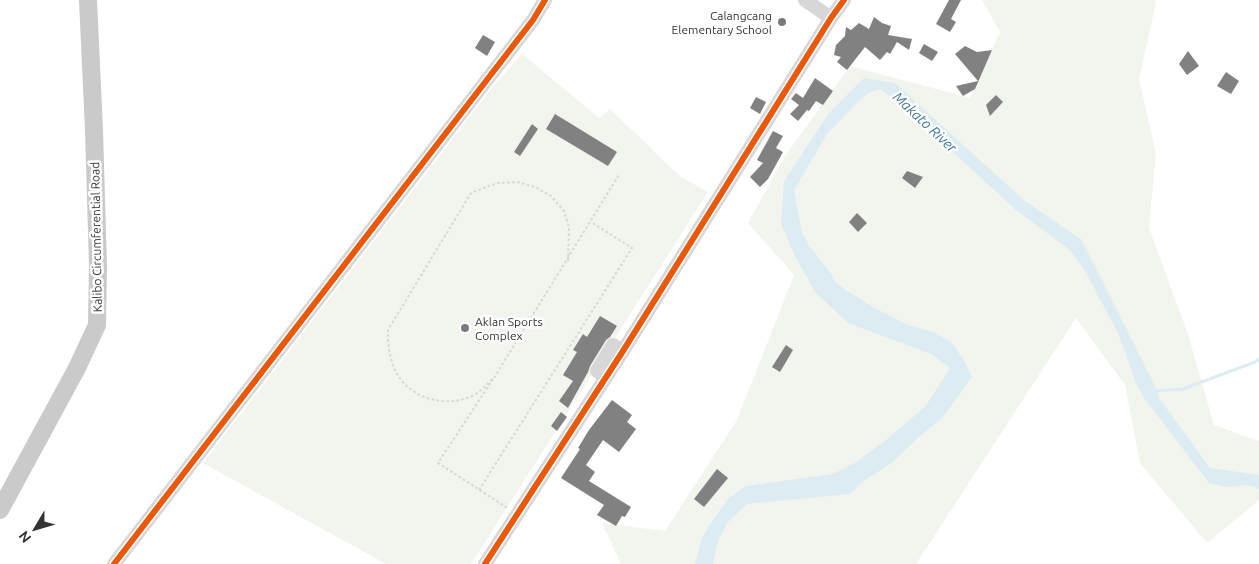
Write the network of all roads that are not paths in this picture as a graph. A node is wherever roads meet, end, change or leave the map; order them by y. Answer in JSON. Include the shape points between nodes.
{"nodes":[{"id":1,"x":88,"y":0,"type":"edge"},
{"id":2,"x":545,"y":0,"type":"edge"},
{"id":3,"x":805,"y":0,"type":"edge"},
{"id":4,"x":844,"y":0,"type":"edge"},
{"id":5,"x":831,"y":18,"type":"junction"},
{"id":6,"x":0,"y":510,"type":"edge"},
{"id":7,"x":114,"y":564,"type":"edge"},
{"id":8,"x":485,"y":564,"type":"edge"}],
"edges":[{"from":1,"to":6,"type":"main road","name":"Kalibo Circumferential Road","via":[[98,266],[97,325]]},
{"from":2,"to":7,"type":"street","via":[[533,20]]},
{"from":3,"to":5,"type":"street"},
{"from":4,"to":5,"type":"street"},
{"from":5,"to":8,"type":"street","via":[[623,351]]}]}
